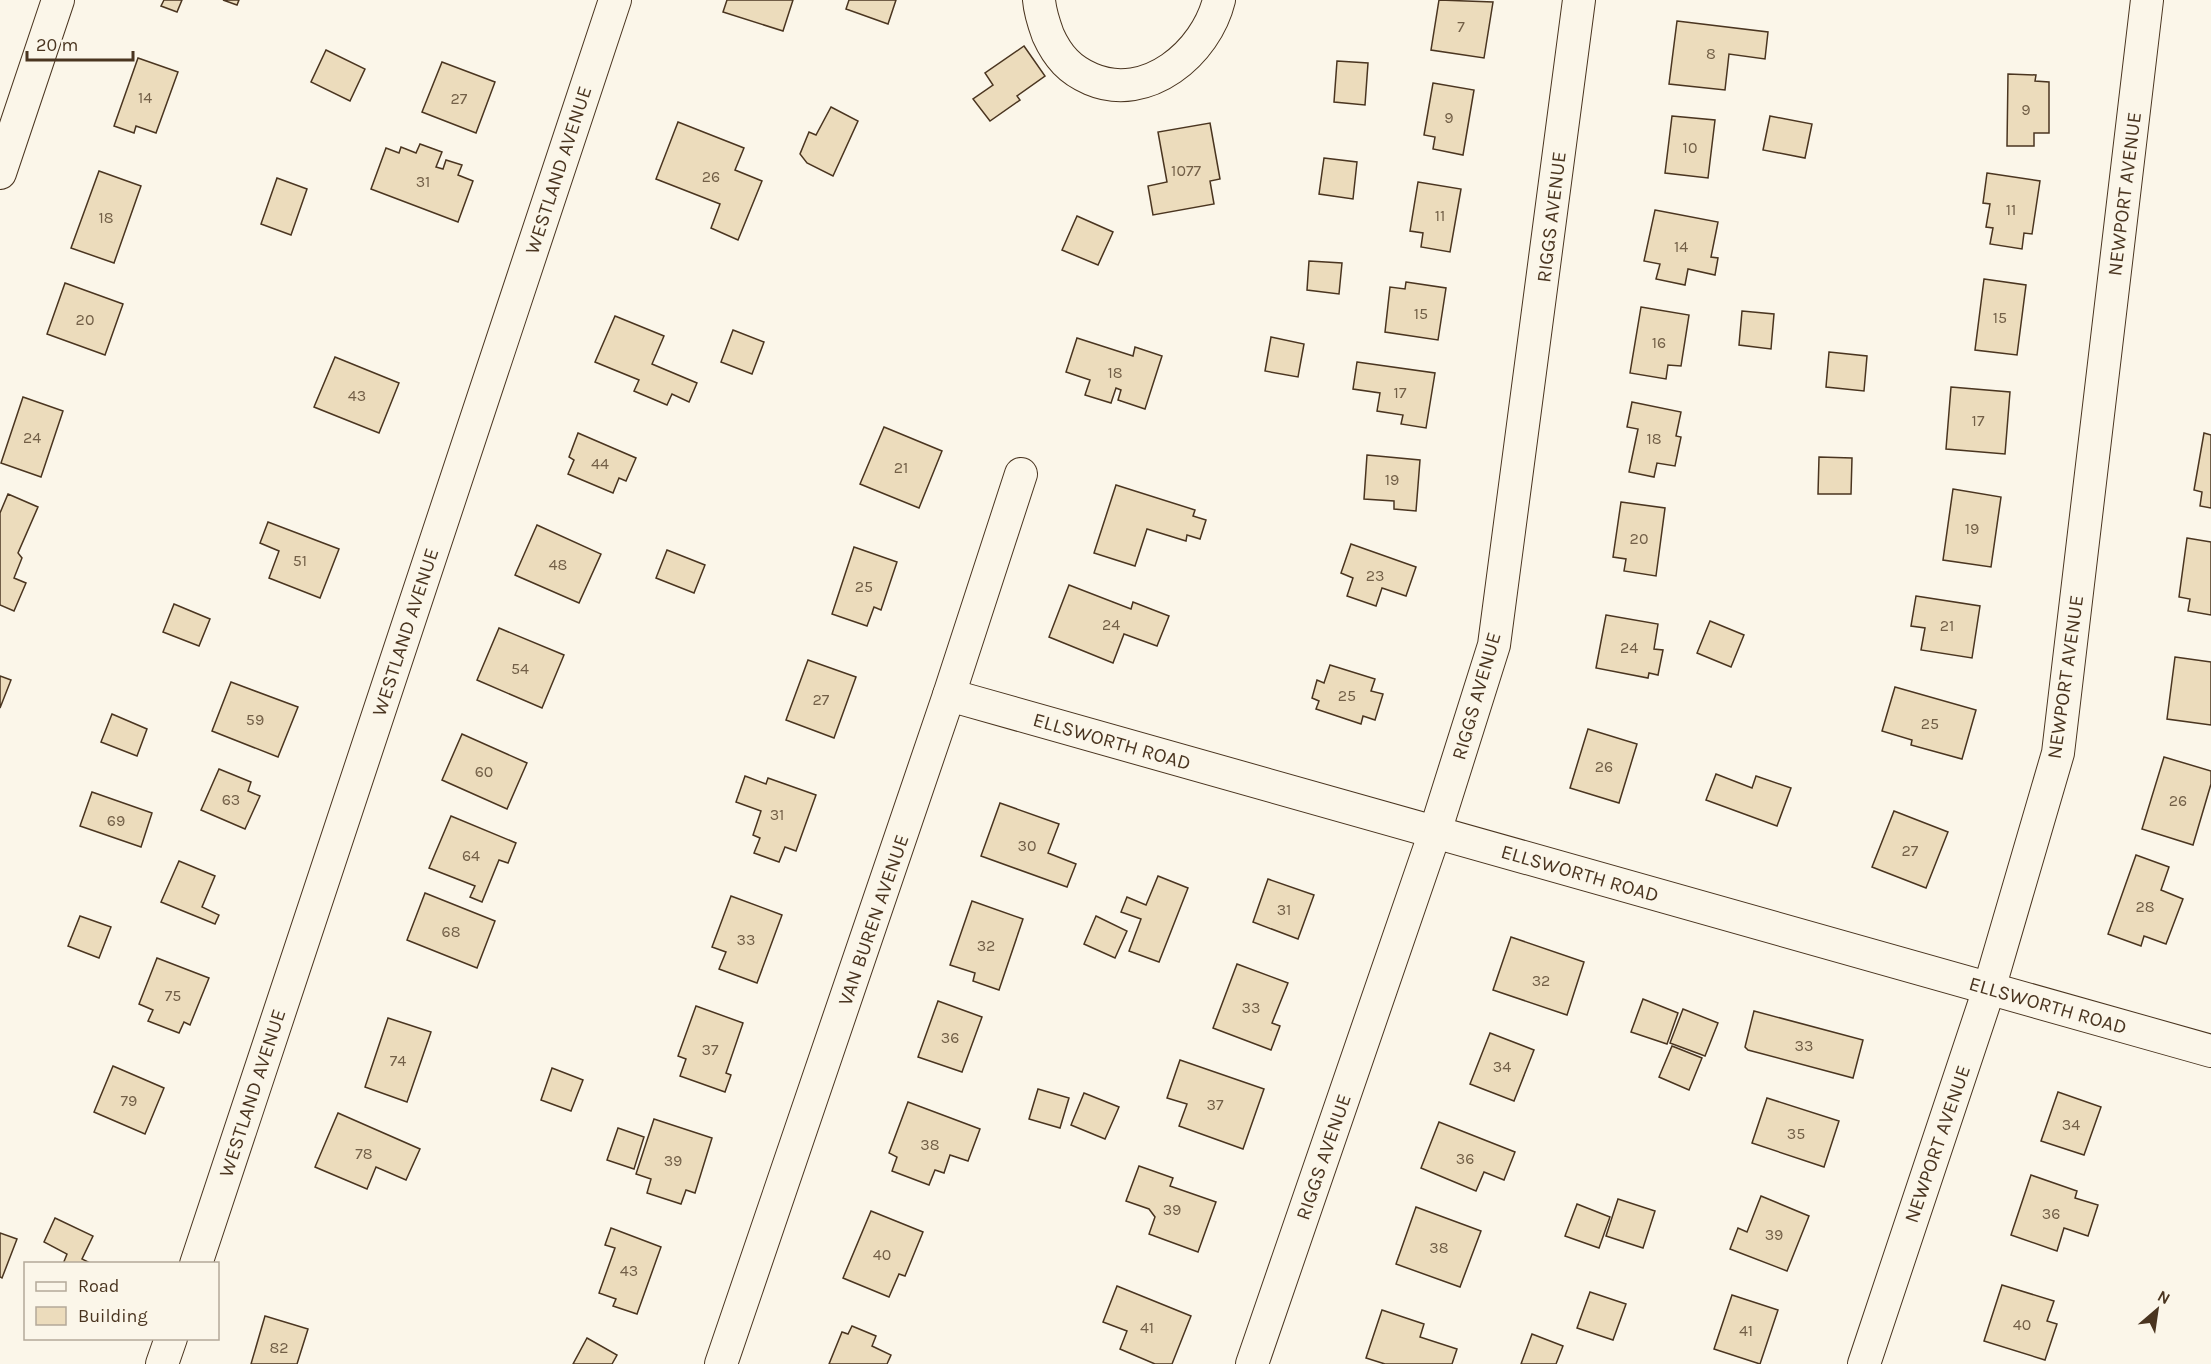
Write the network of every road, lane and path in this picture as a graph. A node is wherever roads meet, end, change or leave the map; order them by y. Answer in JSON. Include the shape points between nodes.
{"nodes":[{"id":1,"x":58,"y":0,"type":"edge"},
{"id":2,"x":615,"y":0,"type":"edge"},
{"id":3,"x":1039,"y":0,"type":"edge"},
{"id":4,"x":1219,"y":0,"type":"edge"},
{"id":5,"x":1579,"y":0,"type":"edge"},
{"id":6,"x":2147,"y":0,"type":"edge"},
{"id":7,"x":0,"y":173,"type":"edge"},
{"id":8,"x":1020,"y":474,"type":"dead end"},
{"id":9,"x":950,"y":695,"type":"junction"},
{"id":10,"x":1435,"y":832,"type":"junction"},
{"id":11,"x":1989,"y":989,"type":"junction"},
{"id":12,"x":2211,"y":1051,"type":"edge"},
{"id":13,"x":196,"y":1262,"type":"edge"},
{"id":14,"x":170,"y":1340,"type":"edge"},
{"id":15,"x":162,"y":1364,"type":"edge"},
{"id":16,"x":721,"y":1364,"type":"edge"},
{"id":17,"x":1252,"y":1364,"type":"edge"},
{"id":18,"x":1863,"y":1364,"type":"edge"}],
"edges":[{"from":1,"to":7,"type":"street"},
{"from":2,"to":13,"type":"street","name":"WESTLAND AVENUE"},
{"from":3,"to":4,"type":"street","via":[[1052,43],[1068,66],[1095,81],[1127,86],[1157,77],[1176,64],[1202,37]]},
{"from":5,"to":10,"type":"street","name":"RIGGS AVENUE","via":[[1494,645]]},
{"from":6,"to":11,"type":"street","name":"NEWPORT AVENUE","via":[[2058,753]]},
{"from":8,"to":9,"type":"street","name":"VAN BUREN AVENUE"},
{"from":9,"to":10,"type":"street","name":"ELLSWORTH ROAD"},
{"from":9,"to":16,"type":"street","name":"VAN BUREN AVENUE"},
{"from":10,"to":11,"type":"street","name":"ELLSWORTH ROAD"},
{"from":10,"to":17,"type":"street","name":"RIGGS AVENUE"},
{"from":11,"to":12,"type":"street","name":"ELLSWORTH ROAD"},
{"from":11,"to":18,"type":"street","name":"NEWPORT AVENUE"},
{"from":14,"to":15,"type":"street"}]}
